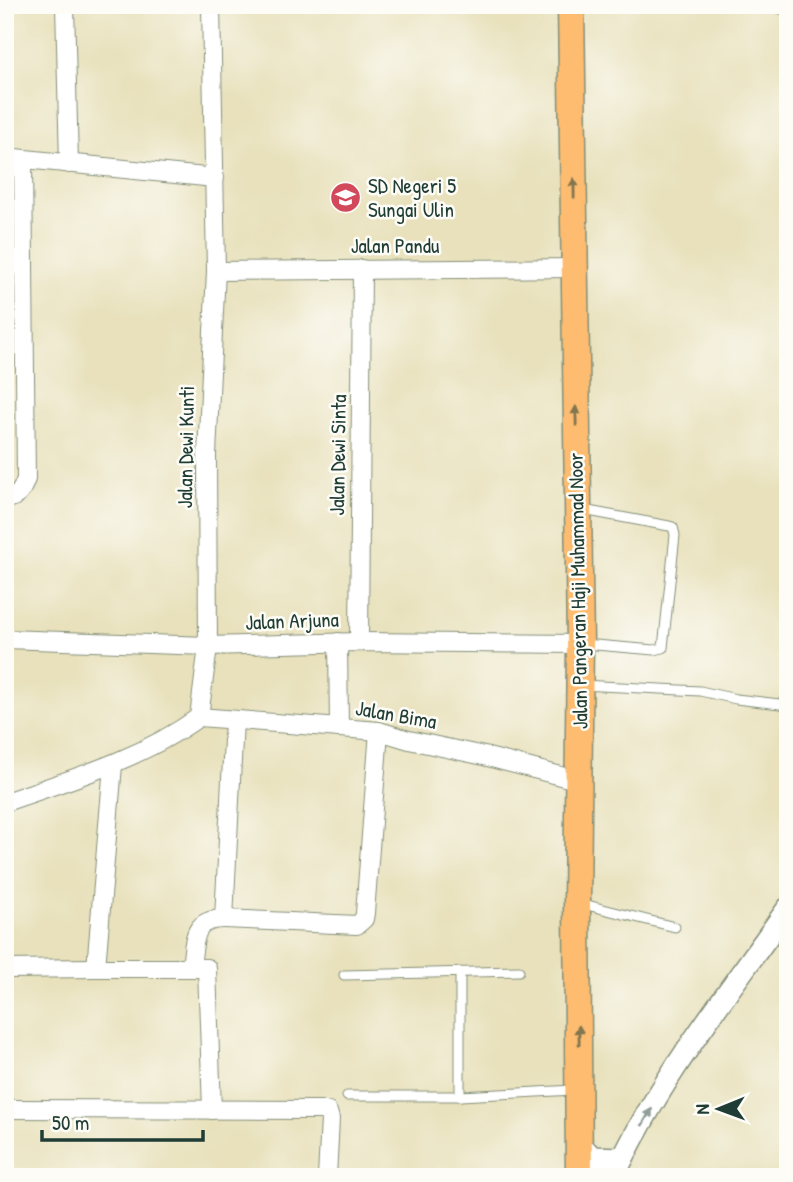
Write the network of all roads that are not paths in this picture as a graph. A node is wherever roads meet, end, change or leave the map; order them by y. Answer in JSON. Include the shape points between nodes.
{"nodes":[{"id":1,"x":65,"y":5,"type":"edge"},
{"id":2,"x":211,"y":5,"type":"edge"},
{"id":3,"x":571,"y":5,"type":"edge"},
{"id":4,"x":766,"y":5,"type":"edge"},
{"id":5,"x":788,"y":11,"type":"edge"},
{"id":6,"x":14,"y":158,"type":"edge"},
{"id":7,"x":69,"y":164,"type":"junction"},
{"id":8,"x":215,"y":178,"type":"junction"},
{"id":9,"x":575,"y":268,"type":"junction"},
{"id":10,"x":5,"y":269,"type":"edge"},
{"id":11,"x":362,"y":269,"type":"junction"},
{"id":12,"x":216,"y":271,"type":"junction"},
{"id":13,"x":24,"y":272,"type":"junction"},
{"id":14,"x":5,"y":499,"type":"edge"},
{"id":15,"x":577,"y":509,"type":"junction"},
{"id":16,"x":5,"y":639,"type":"edge"},
{"id":17,"x":338,"y":642,"type":"junction"},
{"id":18,"x":359,"y":642,"type":"junction"},
{"id":19,"x":580,"y":644,"type":"junction"},
{"id":20,"x":208,"y":646,"type":"junction"},
{"id":21,"x":579,"y":685,"type":"junction"},
{"id":22,"x":788,"y":705,"type":"edge"},
{"id":23,"x":199,"y":717,"type":"junction"},
{"id":24,"x":234,"y":720,"type":"junction"},
{"id":25,"x":339,"y":727,"type":"junction"},
{"id":26,"x":379,"y":731,"type":"junction"},
{"id":27,"x":113,"y":765,"type":"junction"},
{"id":28,"x":580,"y":781,"type":"junction"},
{"id":29,"x":5,"y":802,"type":"edge"},
{"id":30,"x":578,"y":903,"type":"junction"},
{"id":31,"x":788,"y":908,"type":"edge"},
{"id":32,"x":224,"y":919,"type":"junction"},
{"id":33,"x":675,"y":927,"type":"dead end"},
{"id":34,"x":191,"y":967,"type":"junction"},
{"id":35,"x":96,"y":968,"type":"junction"},
{"id":36,"x":5,"y":969,"type":"edge"},
{"id":37,"x":519,"y":971,"type":"dead end"},
{"id":38,"x":460,"y":972,"type":"junction"},
{"id":39,"x":344,"y":975,"type":"dead end"},
{"id":40,"x":579,"y":1090,"type":"junction"},
{"id":41,"x":347,"y":1096,"type":"dead end"},
{"id":42,"x":460,"y":1096,"type":"junction"},
{"id":43,"x":5,"y":1109,"type":"edge"},
{"id":44,"x":212,"y":1110,"type":"junction"},
{"id":45,"x":579,"y":1142,"type":"junction"},
{"id":46,"x":618,"y":1167,"type":"edge"},
{"id":47,"x":327,"y":1177,"type":"edge"},
{"id":48,"x":579,"y":1177,"type":"edge"}],
"edges":[{"from":1,"to":7,"type":"street"},
{"from":2,"to":8,"type":"street","name":"Jalan Dewi Kunti"},
{"from":9,"to":3,"type":"main road","name":"Jalan Pangeran Haji Muhammad Noor","one_way":true},
{"from":4,"to":5,"type":"lane"},
{"from":6,"to":7,"type":"street"},
{"from":6,"to":13,"type":"street"},
{"from":7,"to":8,"type":"street"},
{"from":8,"to":12,"type":"street","name":"Jalan Dewi Kunti"},
{"from":9,"to":11,"type":"street","name":"Jalan Pandu"},
{"from":15,"to":9,"type":"main road","name":"Jalan Pangeran Haji Muhammad Noor","one_way":true},
{"from":10,"to":13,"type":"street"},
{"from":11,"to":12,"type":"street","name":"Jalan Pandu"},
{"from":11,"to":18,"type":"street","name":"Jalan Dewi Sinta"},
{"from":12,"to":20,"type":"street","name":"Jalan Dewi Kunti","via":[[207,453]]},
{"from":13,"to":14,"type":"street","via":[[26,478],[22,491]]},
{"from":15,"to":19,"type":"main road","name":"Jalan Pangeran Haji Muhammad Noor"},
{"from":15,"to":19,"type":"lane","via":[[673,527],[675,535],[663,648]]},
{"from":16,"to":20,"type":"street","name":"Jalan Arjuna"},
{"from":17,"to":18,"type":"street","name":"Jalan Arjuna"},
{"from":17,"to":20,"type":"street","name":"Jalan Arjuna"},
{"from":17,"to":25,"type":"street"},
{"from":18,"to":19,"type":"street","name":"Jalan Arjuna"},
{"from":19,"to":21,"type":"main road","name":"Jalan Pangeran Haji Muhammad Noor"},
{"from":20,"to":23,"type":"street","name":"Jalan Dewi Kunti"},
{"from":21,"to":22,"type":"lane","via":[[700,691]]},
{"from":21,"to":28,"type":"main road","name":"Jalan Pangeran Haji Muhammad Noor"},
{"from":23,"to":24,"type":"street","name":"Jalan Bima"},
{"from":23,"to":27,"type":"street"},
{"from":24,"to":25,"type":"street","name":"Jalan Bima"},
{"from":24,"to":32,"type":"street"},
{"from":25,"to":26,"type":"street","name":"Jalan Bima"},
{"from":26,"to":28,"type":"street","name":"Jalan Bima"},
{"from":26,"to":32,"type":"street","via":[[361,923]]},
{"from":27,"to":29,"type":"street"},
{"from":27,"to":35,"type":"street"},
{"from":28,"to":30,"type":"main road","name":"Jalan Pangeran Haji Muhammad Noor"},
{"from":30,"to":33,"type":"lane"},
{"from":40,"to":30,"type":"main road","name":"Jalan Pangeran Haji Muhammad Noor","one_way":true},
{"from":46,"to":31,"type":"street","one_way":true,"via":[[678,1063]]},
{"from":32,"to":34,"type":"street","via":[[200,925]]},
{"from":34,"to":35,"type":"street"},
{"from":34,"to":44,"type":"street","via":[[208,971]]},
{"from":35,"to":36,"type":"street"},
{"from":37,"to":38,"type":"lane"},
{"from":38,"to":39,"type":"lane"},
{"from":38,"to":42,"type":"lane"},
{"from":40,"to":42,"type":"lane"},
{"from":40,"to":45,"type":"main road","name":"Jalan Pangeran Haji Muhammad Noor"},
{"from":41,"to":42,"type":"lane"},
{"from":43,"to":44,"type":"street"},
{"from":44,"to":47,"type":"street","via":[[328,1112]]},
{"from":45,"to":46,"type":"street","via":[[592,1157]]},
{"from":45,"to":48,"type":"main road","name":"Jalan Pangeran Haji Muhammad Noor"}]}
